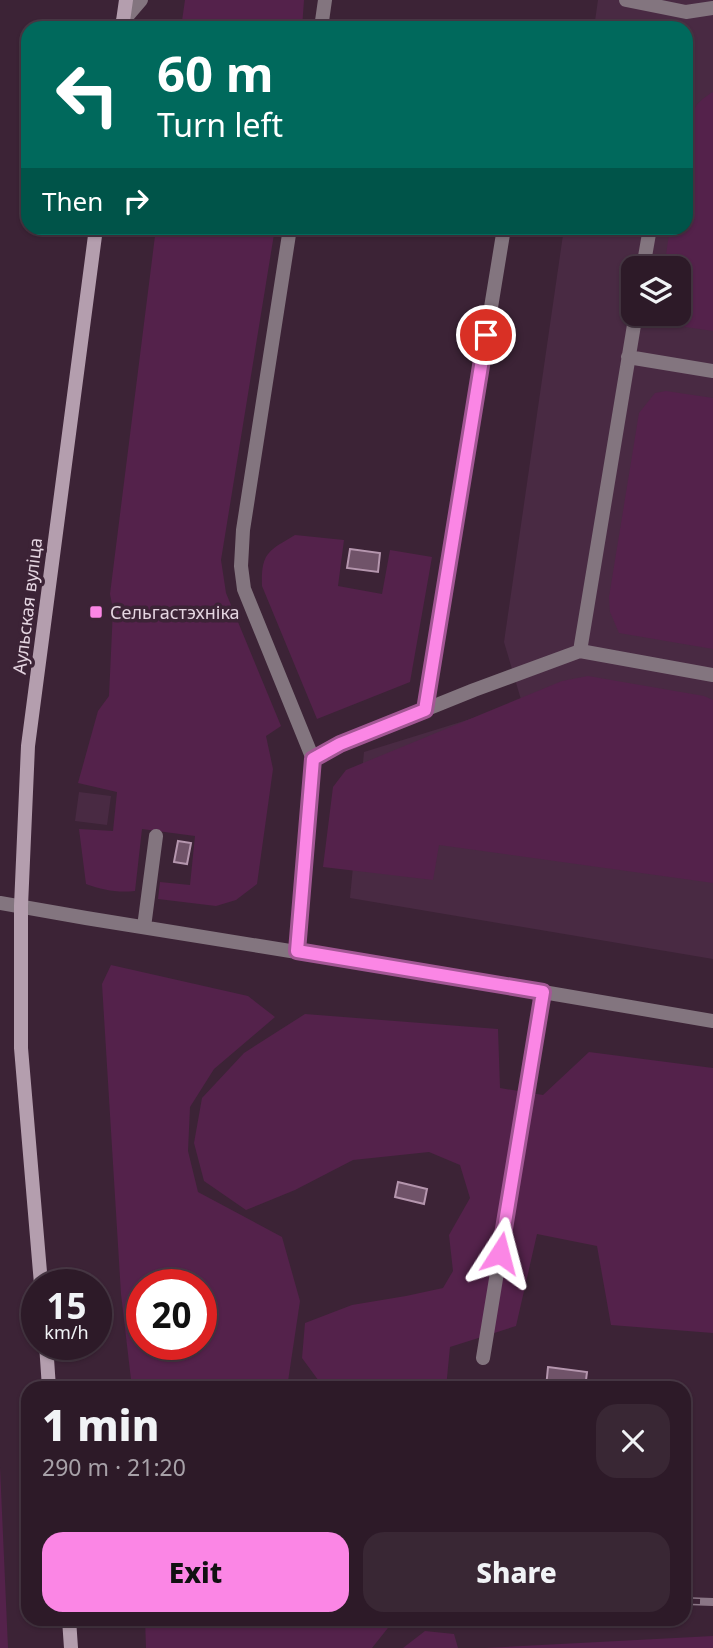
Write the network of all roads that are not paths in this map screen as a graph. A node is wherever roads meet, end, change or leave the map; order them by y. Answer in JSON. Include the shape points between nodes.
{"nodes":[{"id":1,"x":126,"y":0,"type":"edge"},
{"id":2,"x":141,"y":0,"type":"edge"},
{"id":3,"x":325,"y":0,"type":"edge"},
{"id":4,"x":626,"y":0,"type":"edge"},
{"id":5,"x":713,"y":8,"type":"edge"},
{"id":6,"x":686,"y":12,"type":"junction"},
{"id":7,"x":122,"y":21,"type":"edge"},
{"id":8,"x":124,"y":21,"type":"edge"},
{"id":9,"x":322,"y":21,"type":"edge"},
{"id":10,"x":684,"y":21,"type":"edge"},
{"id":11,"x":95,"y":235,"type":"edge"},
{"id":12,"x":289,"y":235,"type":"edge"},
{"id":13,"x":503,"y":235,"type":"edge"},
{"id":14,"x":649,"y":235,"type":"edge"},
{"id":15,"x":645,"y":256,"type":"edge"},
{"id":16,"x":634,"y":326,"type":"edge"},
{"id":17,"x":628,"y":357,"type":"junction"},
{"id":18,"x":713,"y":371,"type":"edge"},
{"id":19,"x":580,"y":651,"type":"junction"},
{"id":20,"x":713,"y":675,"type":"edge"},
{"id":21,"x":425,"y":710,"type":"junction"},
{"id":22,"x":313,"y":759,"type":"junction"},
{"id":23,"x":156,"y":836,"type":"dead end"},
{"id":24,"x":0,"y":903,"type":"edge"},
{"id":25,"x":21,"y":906,"type":"junction"},
{"id":26,"x":144,"y":927,"type":"junction"},
{"id":27,"x":297,"y":951,"type":"junction"},
{"id":28,"x":543,"y":992,"type":"junction"},
{"id":29,"x":713,"y":1021,"type":"edge"},
{"id":30,"x":40,"y":1269,"type":"edge"},
{"id":31,"x":483,"y":1358,"type":"dead end"},
{"id":32,"x":47,"y":1360,"type":"edge"},
{"id":33,"x":49,"y":1381,"type":"edge"},
{"id":34,"x":69,"y":1626,"type":"edge"},
{"id":35,"x":71,"y":1648,"type":"edge"}],
"edges":[{"from":1,"to":7,"type":"street"},
{"from":2,"to":8,"type":"lane"},
{"from":3,"to":9,"type":"lane"},
{"from":4,"to":6,"type":"lane"},
{"from":5,"to":6,"type":"lane"},
{"from":6,"to":10,"type":"lane"},
{"from":11,"to":25,"type":"street","name":"Аульская вуліца","via":[[28,746]]},
{"from":12,"to":22,"type":"lane","via":[[241,566],[244,589]]},
{"from":13,"to":21,"type":"lane"},
{"from":14,"to":15,"type":"lane"},
{"from":16,"to":17,"type":"lane"},
{"from":17,"to":18,"type":"lane"},
{"from":17,"to":19,"type":"lane"},
{"from":19,"to":20,"type":"lane"},
{"from":19,"to":21,"type":"lane"},
{"from":21,"to":22,"type":"lane"},
{"from":22,"to":27,"type":"lane"},
{"from":23,"to":26,"type":"lane"},
{"from":24,"to":25,"type":"lane"},
{"from":25,"to":26,"type":"lane"},
{"from":25,"to":30,"type":"street","name":"Аульская вуліца","via":[[21,1048]]},
{"from":26,"to":27,"type":"lane"},
{"from":27,"to":28,"type":"lane"},
{"from":28,"to":29,"type":"lane"},
{"from":28,"to":31,"type":"lane"},
{"from":32,"to":33,"type":"street"},
{"from":34,"to":35,"type":"street"}]}
